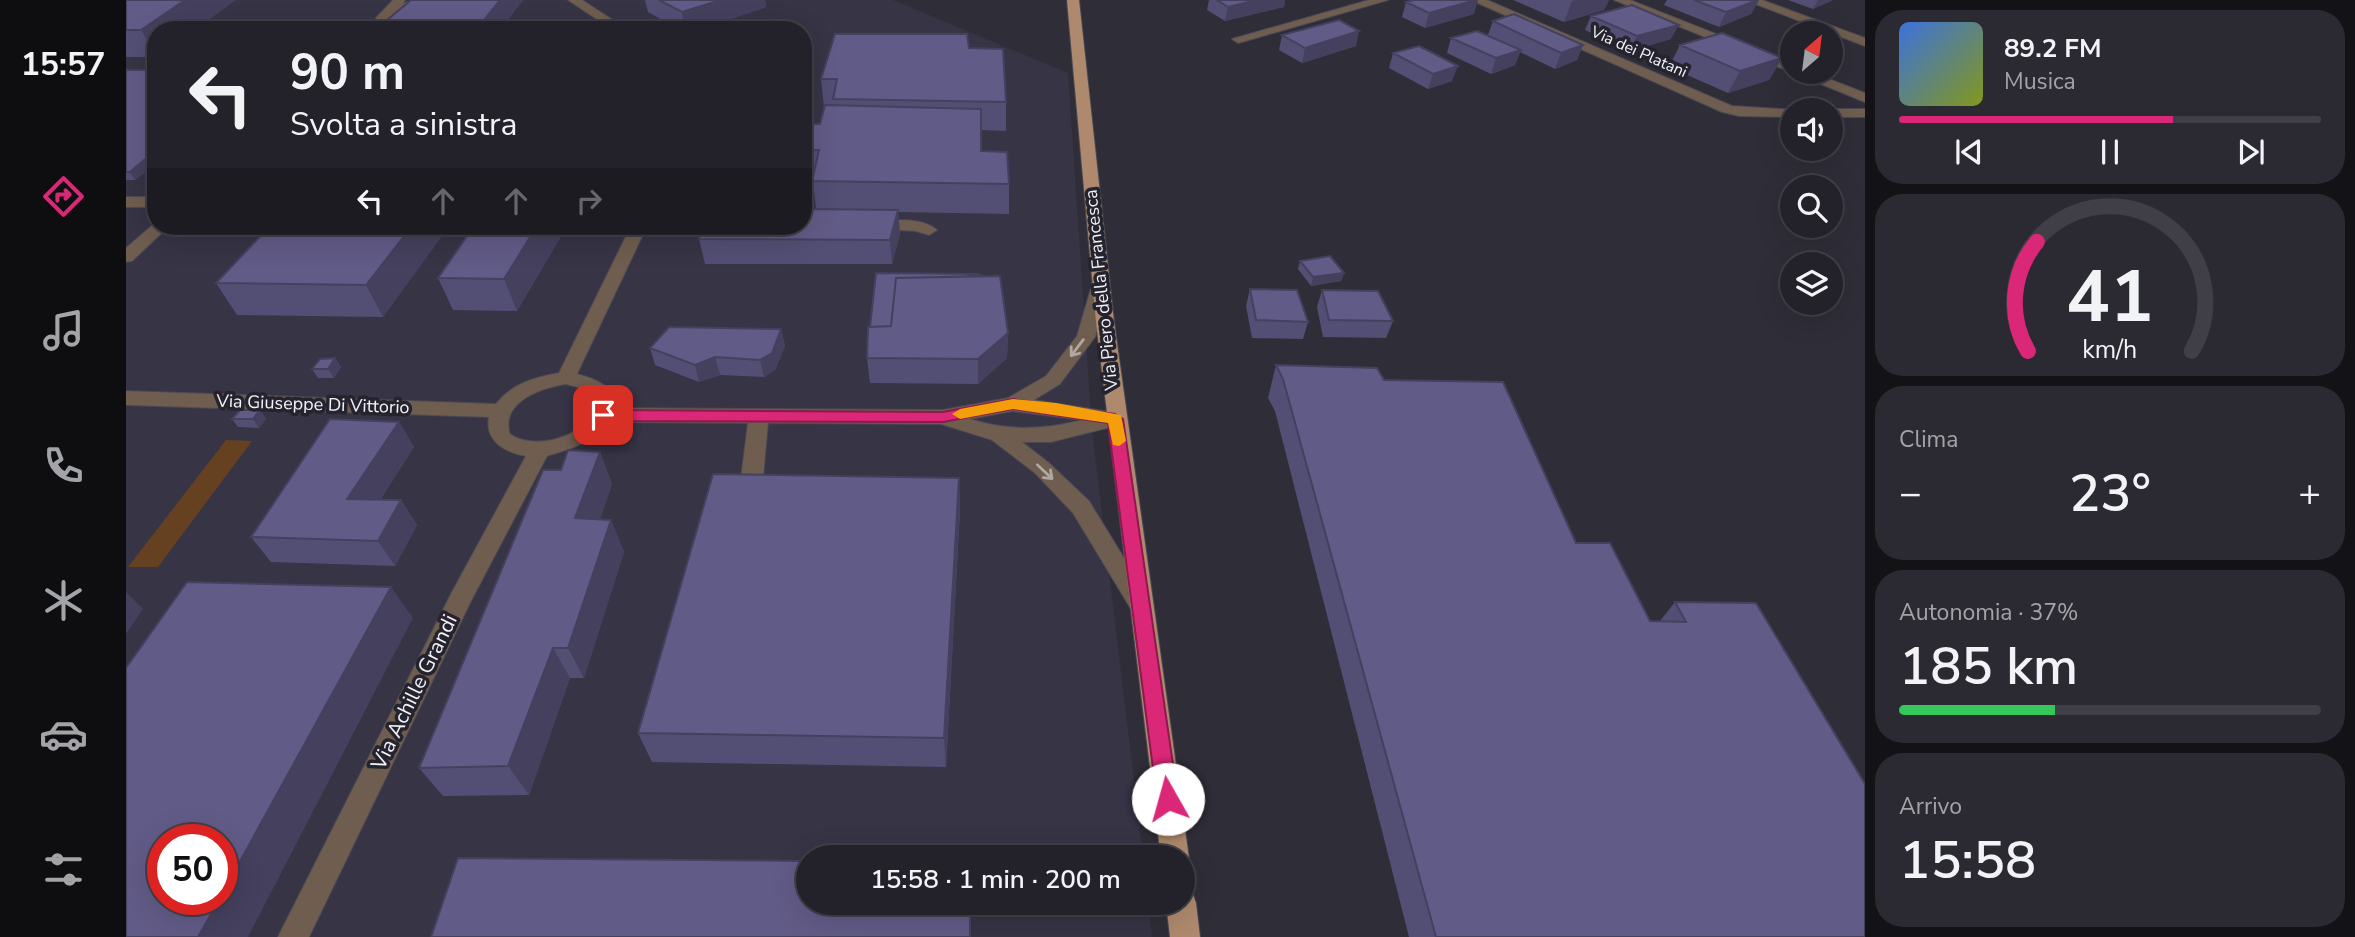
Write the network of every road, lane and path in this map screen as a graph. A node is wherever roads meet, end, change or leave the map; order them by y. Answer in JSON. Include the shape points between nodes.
{"nodes":[{"id":1,"x":399,"y":0,"type":"edge"},
{"id":2,"x":416,"y":0,"type":"edge"},
{"id":3,"x":573,"y":0,"type":"edge"},
{"id":4,"x":1073,"y":0,"type":"edge"},
{"id":5,"x":1382,"y":0,"type":"edge"},
{"id":6,"x":1477,"y":0,"type":"edge"},
{"id":7,"x":1620,"y":0,"type":"edge"},
{"id":8,"x":1751,"y":0,"type":"edge"},
{"id":9,"x":380,"y":21,"type":"edge"},
{"id":10,"x":384,"y":21,"type":"edge"},
{"id":11,"x":607,"y":21,"type":"edge"},
{"id":12,"x":1238,"y":39,"type":"dead end"},
{"id":13,"x":1865,"y":42,"type":"edge"},
{"id":14,"x":1780,"y":64,"type":"edge"},
{"id":15,"x":1830,"y":84,"type":"edge"},
{"id":16,"x":1865,"y":98,"type":"edge"},
{"id":17,"x":1780,"y":113,"type":"edge"},
{"id":18,"x":1843,"y":113,"type":"edge"},
{"id":19,"x":1865,"y":113,"type":"edge"},
{"id":20,"x":126,"y":202,"type":"edge"},
{"id":21,"x":147,"y":202,"type":"edge"},
{"id":22,"x":853,"y":225,"type":"edge"},
{"id":23,"x":929,"y":230,"type":"dead end"},
{"id":24,"x":151,"y":235,"type":"edge"},
{"id":25,"x":635,"y":235,"type":"edge"},
{"id":26,"x":126,"y":257,"type":"edge"},
{"id":27,"x":1101,"y":285,"type":"junction"},
{"id":28,"x":566,"y":379,"type":"junction"},
{"id":29,"x":126,"y":398,"type":"edge"},
{"id":30,"x":1013,"y":404,"type":"junction"},
{"id":31,"x":500,"y":411,"type":"junction"},
{"id":32,"x":603,"y":415,"type":"junction"},
{"id":33,"x":759,"y":416,"type":"junction"},
{"id":34,"x":943,"y":417,"type":"junction"},
{"id":35,"x":1115,"y":419,"type":"junction"},
{"id":36,"x":999,"y":435,"type":"junction"},
{"id":37,"x":540,"y":450,"type":"junction"},
{"id":38,"x":752,"y":478,"type":"edge"},
{"id":39,"x":1144,"y":610,"type":"junction"},
{"id":40,"x":1173,"y":845,"type":"edge"},
{"id":41,"x":1182,"y":915,"type":"edge"},
{"id":42,"x":293,"y":937,"type":"edge"},
{"id":43,"x":1185,"y":937,"type":"edge"}],
"edges":[{"from":1,"to":9,"type":"street"},
{"from":2,"to":10,"type":"street"},
{"from":3,"to":11,"type":"street"},
{"from":4,"to":27,"type":"main road","name":"Via Piero della Francesca"},
{"from":5,"to":12,"type":"street"},
{"from":6,"to":17,"type":"street","name":"Via dei Platani","via":[[1727,109]]},
{"from":7,"to":14,"type":"street"},
{"from":8,"to":13,"type":"street"},
{"from":15,"to":16,"type":"street"},
{"from":18,"to":19,"type":"street"},
{"from":20,"to":21,"type":"street"},
{"from":22,"to":23,"type":"street"},
{"from":24,"to":26,"type":"street"},
{"from":25,"to":28,"type":"street"},
{"from":27,"to":30,"type":"street","one_way":true,"via":[[1086,337],[1053,380]]},
{"from":27,"to":35,"type":"main road","name":"Via Piero della Francesca"},
{"from":28,"to":31,"type":"street","via":[[521,392]]},
{"from":28,"to":32,"type":"street","via":[[595,385],[606,404]]},
{"from":29,"to":31,"type":"street","name":"Via Giuseppe Di Vittorio"},
{"from":30,"to":34,"type":"street"},
{"from":30,"to":35,"type":"street"},
{"from":31,"to":37,"type":"street","via":[[499,434],[508,443]]},
{"from":32,"to":33,"type":"street"},
{"from":32,"to":37,"type":"street","via":[[572,442]]},
{"from":33,"to":34,"type":"street"},
{"from":33,"to":38,"type":"street"},
{"from":34,"to":36,"type":"street"},
{"from":35,"to":36,"type":"street","via":[[1051,435]]},
{"from":35,"to":39,"type":"main road","name":"Via Piero della Francesca"},
{"from":36,"to":39,"type":"street","one_way":true,"via":[[1042,468],[1081,508]]},
{"from":37,"to":42,"type":"street","name":"Via Achille Grandi","via":[[460,599]]},
{"from":39,"to":40,"type":"main road","name":"Via Piero della Francesca"},
{"from":41,"to":43,"type":"main road"}]}
